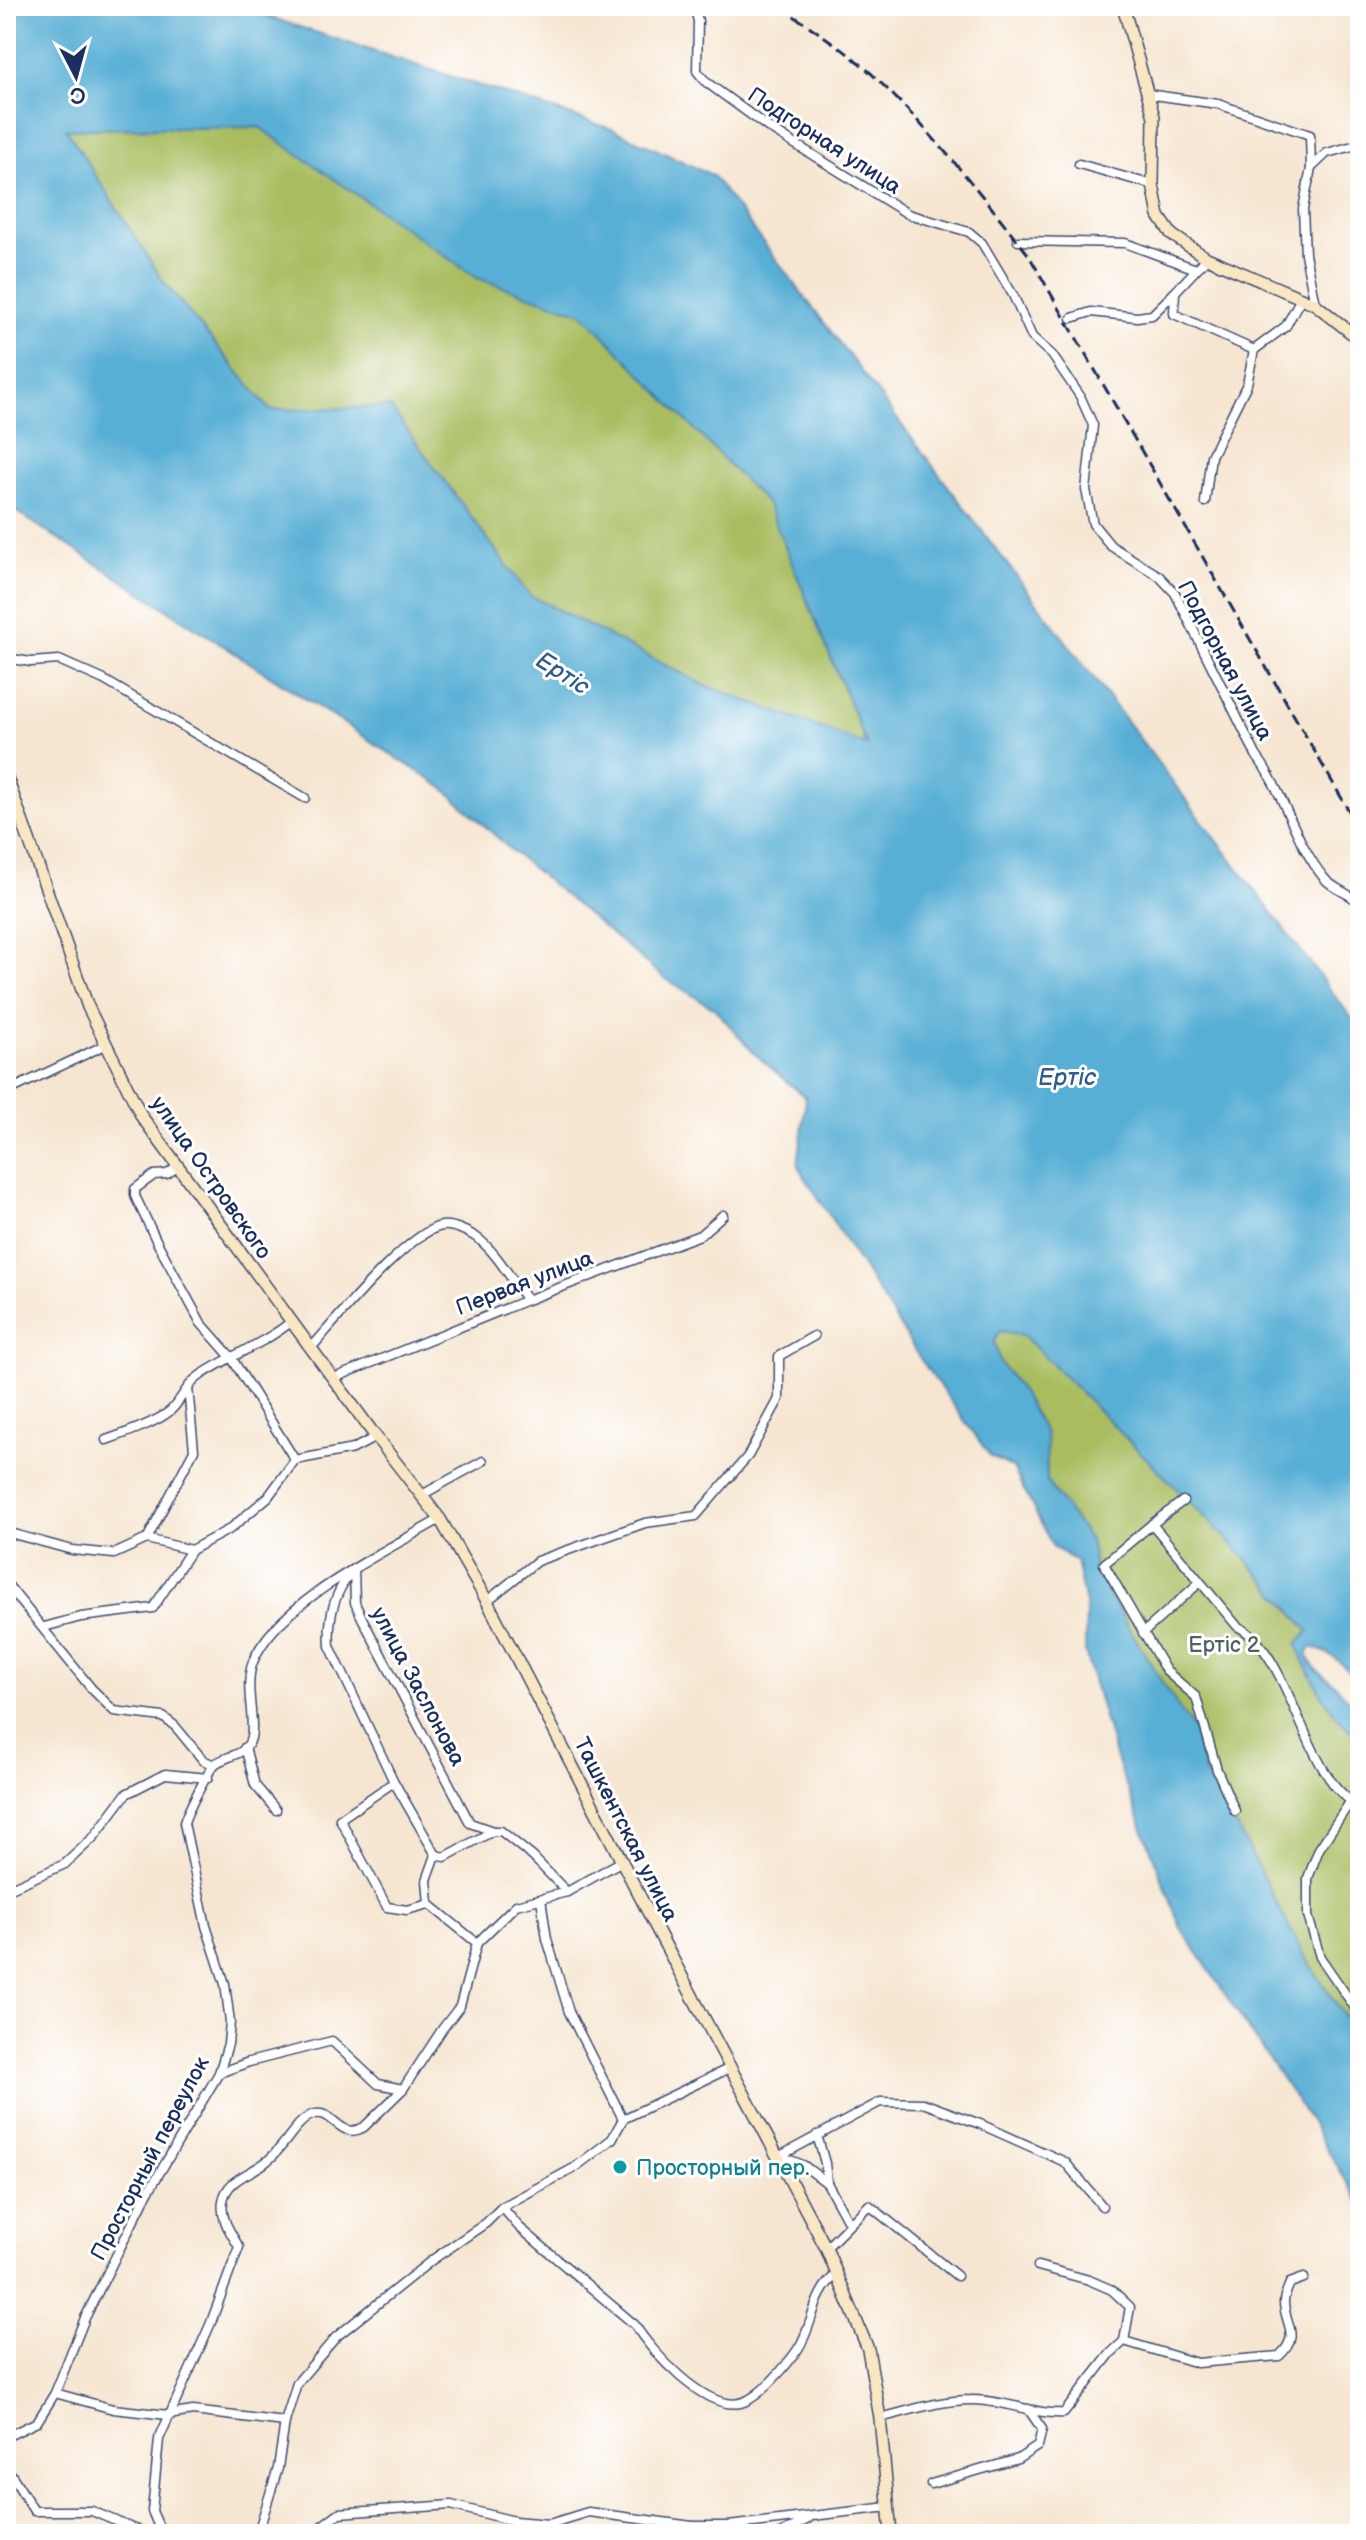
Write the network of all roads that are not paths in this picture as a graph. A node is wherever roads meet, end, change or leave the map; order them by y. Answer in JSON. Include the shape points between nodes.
{"nodes":[{"id":1,"x":694,"y":6,"type":"edge"},
{"id":2,"x":1123,"y":6,"type":"edge"},
{"id":3,"x":1147,"y":94,"type":"junction"},
{"id":4,"x":1360,"y":144,"type":"edge"},
{"id":5,"x":1079,"y":164,"type":"dead end"},
{"id":6,"x":1311,"y":168,"type":"junction"},
{"id":7,"x":1153,"y":185,"type":"junction"},
{"id":8,"x":1018,"y":241,"type":"dead end"},
{"id":9,"x":1207,"y":258,"type":"junction"},
{"id":10,"x":1196,"y":269,"type":"junction"},
{"id":11,"x":1175,"y":292,"type":"junction"},
{"id":12,"x":1301,"y":298,"type":"junction"},
{"id":13,"x":1315,"y":304,"type":"junction"},
{"id":14,"x":1072,"y":318,"type":"dead end"},
{"id":15,"x":1360,"y":340,"type":"edge"},
{"id":16,"x":1254,"y":350,"type":"junction"},
{"id":17,"x":1205,"y":502,"type":"dead end"},
{"id":18,"x":6,"y":658,"type":"edge"},
{"id":19,"x":6,"y":775,"type":"edge"},
{"id":20,"x":305,"y":798,"type":"dead end"},
{"id":21,"x":1360,"y":903,"type":"edge"},
{"id":22,"x":105,"y":1045,"type":"junction"},
{"id":23,"x":6,"y":1092,"type":"edge"},
{"id":24,"x":179,"y":1166,"type":"junction"},
{"id":25,"x":723,"y":1215,"type":"dead end"},
{"id":26,"x":527,"y":1300,"type":"junction"},
{"id":27,"x":292,"y":1321,"type":"junction"},
{"id":28,"x":814,"y":1336,"type":"dead end"},
{"id":29,"x":312,"y":1347,"type":"junction"},
{"id":30,"x":231,"y":1357,"type":"junction"},
{"id":31,"x":334,"y":1378,"type":"junction"},
{"id":32,"x":188,"y":1386,"type":"junction"},
{"id":33,"x":376,"y":1437,"type":"junction"},
{"id":34,"x":106,"y":1440,"type":"dead end"},
{"id":35,"x":295,"y":1460,"type":"junction"},
{"id":36,"x":483,"y":1461,"type":"dead end"},
{"id":37,"x":420,"y":1496,"type":"junction"},
{"id":38,"x":1183,"y":1501,"type":"dead end"},
{"id":39,"x":440,"y":1519,"type":"junction"},
{"id":40,"x":1152,"y":1524,"type":"junction"},
{"id":41,"x":6,"y":1532,"type":"edge"},
{"id":42,"x":147,"y":1539,"type":"junction"},
{"id":43,"x":191,"y":1550,"type":"junction"},
{"id":44,"x":354,"y":1568,"type":"junction"},
{"id":45,"x":6,"y":1583,"type":"edge"},
{"id":46,"x":1199,"y":1583,"type":"junction"},
{"id":47,"x":487,"y":1601,"type":"junction"},
{"id":48,"x":44,"y":1627,"type":"junction"},
{"id":49,"x":1143,"y":1633,"type":"junction"},
{"id":50,"x":245,"y":1747,"type":"junction"},
{"id":51,"x":214,"y":1765,"type":"junction"},
{"id":52,"x":208,"y":1778,"type":"junction"},
{"id":53,"x":394,"y":1782,"type":"junction"},
{"id":54,"x":1350,"y":1802,"type":"junction"},
{"id":55,"x":1360,"y":1806,"type":"edge"},
{"id":56,"x":276,"y":1810,"type":"dead end"},
{"id":57,"x":1235,"y":1811,"type":"dead end"},
{"id":58,"x":493,"y":1831,"type":"junction"},
{"id":59,"x":436,"y":1855,"type":"junction"},
{"id":60,"x":622,"y":1861,"type":"junction"},
{"id":61,"x":6,"y":1890,"type":"edge"},
{"id":62,"x":567,"y":1892,"type":"junction"},
{"id":63,"x":541,"y":1899,"type":"junction"},
{"id":64,"x":429,"y":1904,"type":"junction"},
{"id":65,"x":477,"y":1943,"type":"junction"},
{"id":66,"x":1360,"y":2015,"type":"edge"},
{"id":67,"x":730,"y":2068,"type":"junction"},
{"id":68,"x":219,"y":2073,"type":"junction"},
{"id":69,"x":403,"y":2089,"type":"junction"},
{"id":70,"x":623,"y":2119,"type":"junction"},
{"id":71,"x":817,"y":2135,"type":"junction"},
{"id":72,"x":780,"y":2156,"type":"junction"},
{"id":73,"x":827,"y":2183,"type":"junction"},
{"id":74,"x":1102,"y":2206,"type":"dead end"},
{"id":75,"x":502,"y":2207,"type":"junction"},
{"id":76,"x":849,"y":2223,"type":"junction"},
{"id":77,"x":826,"y":2248,"type":"junction"},
{"id":78,"x":1038,"y":2266,"type":"dead end"},
{"id":79,"x":837,"y":2274,"type":"junction"},
{"id":80,"x":957,"y":2276,"type":"dead end"},
{"id":81,"x":1304,"y":2278,"type":"dead end"},
{"id":82,"x":1124,"y":2341,"type":"junction"},
{"id":83,"x":55,"y":2393,"type":"junction"},
{"id":84,"x":1027,"y":2408,"type":"junction"},
{"id":85,"x":168,"y":2415,"type":"junction"},
{"id":86,"x":880,"y":2418,"type":"junction"},
{"id":87,"x":285,"y":2422,"type":"junction"},
{"id":88,"x":6,"y":2437,"type":"edge"},
{"id":89,"x":6,"y":2473,"type":"edge"},
{"id":90,"x":931,"y":2484,"type":"dead end"},
{"id":91,"x":889,"y":2507,"type":"junction"},
{"id":92,"x":813,"y":2516,"type":"junction"},
{"id":93,"x":261,"y":2523,"type":"dead end"},
{"id":94,"x":692,"y":2526,"type":"junction"},
{"id":95,"x":155,"y":2534,"type":"edge"},
{"id":96,"x":162,"y":2534,"type":"edge"},
{"id":97,"x":317,"y":2534,"type":"edge"},
{"id":98,"x":683,"y":2534,"type":"edge"},
{"id":99,"x":781,"y":2534,"type":"edge"},
{"id":100,"x":891,"y":2534,"type":"edge"}],
"edges":[{"from":1,"to":21,"type":"street","name":"Подгорная улица","via":[[697,71],[706,82],[769,128],[908,214],[969,232],[982,243],[1032,337],[1052,355],[1093,425],[1086,490],[1093,524],[1111,546],[1159,576],[1175,593],[1306,852],[1326,881]]},
{"from":2,"to":3,"type":"main road"},
{"from":3,"to":6,"type":"street","via":[[1218,104],[1310,135]]},
{"from":3,"to":7,"type":"main road","via":[[1154,117]]},
{"from":4,"to":6,"type":"street","via":[[1327,153]]},
{"from":5,"to":7,"type":"street"},
{"from":6,"to":13,"type":"street","via":[[1303,209]]},
{"from":7,"to":9,"type":"main road","via":[[1159,216],[1172,235]]},
{"from":8,"to":10,"type":"street","via":[[1125,243]]},
{"from":9,"to":10,"type":"street"},
{"from":9,"to":12,"type":"main road"},
{"from":10,"to":11,"type":"street"},
{"from":11,"to":14,"type":"street","via":[[1152,315],[1091,312]]},
{"from":11,"to":16,"type":"street","via":[[1174,314]]},
{"from":12,"to":13,"type":"main road"},
{"from":12,"to":16,"type":"street","via":[[1286,326]]},
{"from":13,"to":15,"type":"main road"},
{"from":16,"to":17,"type":"street","via":[[1247,384],[1211,456]]},
{"from":18,"to":20,"type":"street","via":[[59,660],[104,680]]},
{"from":19,"to":22,"type":"main road","name":"улица Островского"},
{"from":22,"to":23,"type":"street"},
{"from":22,"to":24,"type":"main road","name":"улица Островского","via":[[142,1117]]},
{"from":24,"to":27,"type":"main road","name":"улица Островского"},
{"from":24,"to":30,"type":"street","via":[[154,1175],[135,1189],[135,1196],[201,1323]]},
{"from":25,"to":26,"type":"street","name":"Первая улица","via":[[700,1235]]},
{"from":26,"to":29,"type":"street","via":[[478,1239],[442,1226],[418,1237],[382,1268]]},
{"from":26,"to":31,"type":"street","name":"Первая улица"},
{"from":27,"to":29,"type":"main road","name":"улица Островского"},
{"from":27,"to":30,"type":"street","via":[[270,1339]]},
{"from":28,"to":47,"type":"street","via":[[779,1356],[779,1399],[748,1456],[696,1516],[645,1523],[537,1561]]},
{"from":29,"to":31,"type":"main road","name":"улица Островского"},
{"from":30,"to":32,"type":"street"},
{"from":30,"to":35,"type":"street"},
{"from":31,"to":33,"type":"main road","name":"улица Островского"},
{"from":32,"to":34,"type":"street","via":[[171,1411]]},
{"from":32,"to":42,"type":"street","via":[[194,1450]]},
{"from":33,"to":35,"type":"street","via":[[353,1449]]},
{"from":33,"to":37,"type":"main road","name":"улица Островского"},
{"from":35,"to":43,"type":"street","via":[[268,1497],[230,1529]]},
{"from":36,"to":37,"type":"street"},
{"from":37,"to":39,"type":"main road","name":"улица Островского"},
{"from":38,"to":40,"type":"street"},
{"from":39,"to":44,"type":"street"},
{"from":39,"to":47,"type":"main road","name":"Ташкентская улица"},
{"from":40,"to":46,"type":"street"},
{"from":40,"to":49,"type":"street","via":[[1104,1564]]},
{"from":41,"to":42,"type":"street","via":[[72,1550],[114,1554]]},
{"from":42,"to":43,"type":"street"},
{"from":43,"to":48,"type":"street","via":[[153,1608]]},
{"from":44,"to":50,"type":"street","via":[[282,1620],[254,1658],[248,1684],[251,1740]]},
{"from":44,"to":53,"type":"street","via":[[333,1607],[330,1646]]},
{"from":44,"to":58,"type":"street","name":"улица Заслонова","via":[[355,1603],[470,1823]]},
{"from":45,"to":48,"type":"street"},
{"from":46,"to":49,"type":"street"},
{"from":46,"to":54,"type":"street","via":[[1237,1626],[1252,1633],[1331,1782]]},
{"from":47,"to":60,"type":"main road","name":"Ташкентская улица"},
{"from":48,"to":51,"type":"street","via":[[114,1711],[163,1717]]},
{"from":49,"to":57,"type":"street","via":[[1166,1671],[1196,1697]]},
{"from":50,"to":51,"type":"street"},
{"from":50,"to":56,"type":"street","via":[[255,1785]]},
{"from":51,"to":52,"type":"street","name":"Просторный переулок"},
{"from":52,"to":61,"type":"street","via":[[165,1774],[126,1794],[94,1837],[65,1864]]},
{"from":52,"to":68,"type":"street","name":"Просторный переулок","via":[[184,1823],[206,1926],[225,1984],[230,2022]]},
{"from":53,"to":59,"type":"street"},
{"from":53,"to":64,"type":"street","via":[[340,1819],[387,1907],[407,1910]]},
{"from":54,"to":55,"type":"street"},
{"from":54,"to":66,"type":"street","via":[[1319,1849],[1308,1878],[1308,1916],[1320,1957]]},
{"from":58,"to":59,"type":"street","via":[[445,1857]]},
{"from":58,"to":62,"type":"street","name":"улица Заслонова","via":[[510,1836]]},
{"from":59,"to":64,"type":"street","via":[[427,1880]]},
{"from":60,"to":62,"type":"street"},
{"from":60,"to":67,"type":"main road","name":"Ташкентская улица"},
{"from":62,"to":63,"type":"street"},
{"from":63,"to":65,"type":"street","via":[[516,1905]]},
{"from":63,"to":70,"type":"street","via":[[569,2012]]},
{"from":64,"to":65,"type":"street"},
{"from":65,"to":69,"type":"street","via":[[460,2006]]},
{"from":67,"to":70,"type":"street"},
{"from":67,"to":72,"type":"main road","name":"Ташкентская улица"},
{"from":68,"to":69,"type":"street","via":[[332,2041],[378,2084]]},
{"from":68,"to":83,"type":"street","name":"Просторный переулок","via":[[147,2194],[85,2318]]},
{"from":69,"to":85,"type":"street","via":[[358,2131],[314,2114],[267,2161],[230,2187],[223,2211],[239,2247]]},
{"from":70,"to":75,"type":"street","via":[[612,2139],[574,2168]]},
{"from":71,"to":72,"type":"street"},
{"from":71,"to":73,"type":"street"},
{"from":71,"to":74,"type":"street","via":[[880,2102],[923,2103],[1065,2162]]},
{"from":72,"to":73,"type":"street"},
{"from":72,"to":77,"type":"main road","name":"Ташкентская улица"},
{"from":73,"to":76,"type":"street"},
{"from":75,"to":79,"type":"street","via":[[635,2325],[667,2364],[722,2403],[757,2396],[799,2348],[825,2284]]},
{"from":75,"to":87,"type":"street","via":[[336,2337],[297,2383]]},
{"from":76,"to":77,"type":"street"},
{"from":76,"to":80,"type":"street","via":[[869,2205]]},
{"from":77,"to":79,"type":"main road","name":"Ташкентская улица"},
{"from":78,"to":82,"type":"street","via":[[1112,2290],[1130,2307]]},
{"from":79,"to":86,"type":"main road","name":"Ташкентская улица","via":[[868,2349]]},
{"from":81,"to":82,"type":"street","via":[[1290,2283],[1284,2298],[1289,2348],[1279,2356],[1197,2363]]},
{"from":82,"to":84,"type":"street","via":[[1064,2413]]},
{"from":83,"to":85,"type":"street","via":[[113,2409]]},
{"from":83,"to":88,"type":"street","name":"Просторный переулок","via":[[37,2422]]},
{"from":84,"to":86,"type":"street","via":[[972,2400]]},
{"from":84,"to":90,"type":"street","via":[[1042,2429],[1038,2446],[1018,2459]]},
{"from":85,"to":87,"type":"street","via":[[193,2411]]},
{"from":85,"to":96,"type":"street","via":[[159,2439],[152,2511]]},
{"from":86,"to":91,"type":"main road","name":"Ташкентская улица"},
{"from":87,"to":93,"type":"street"},
{"from":89,"to":95,"type":"street","via":[[34,2511],[92,2511]]},
{"from":91,"to":92,"type":"street"},
{"from":91,"to":100,"type":"main road","name":"Ташкентская улица"},
{"from":92,"to":94,"type":"street"},
{"from":92,"to":99,"type":"street"},
{"from":94,"to":97,"type":"street","via":[[588,2512],[549,2524],[514,2521],[451,2505],[339,2513]]},
{"from":94,"to":98,"type":"street"}]}
